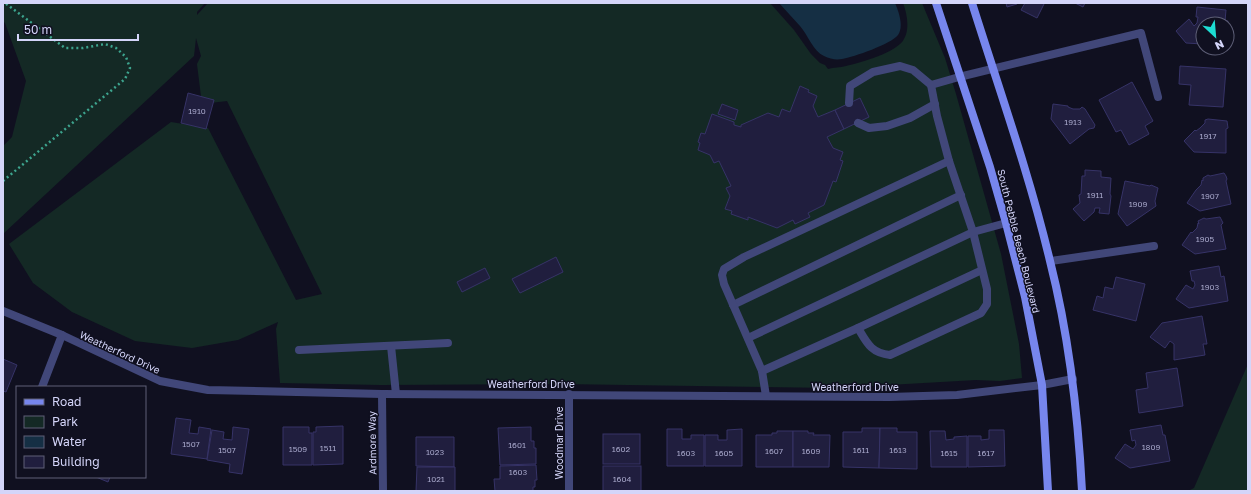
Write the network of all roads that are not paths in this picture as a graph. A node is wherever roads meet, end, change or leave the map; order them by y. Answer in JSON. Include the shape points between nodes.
{"nodes":[{"id":1,"x":936,"y":3,"type":"edge"},
{"id":2,"x":972,"y":3,"type":"edge"},
{"id":3,"x":993,"y":69,"type":"junction"},
{"id":4,"x":959,"y":77,"type":"junction"},
{"id":5,"x":931,"y":85,"type":"junction"},
{"id":6,"x":1158,"y":97,"type":"dead end"},
{"id":7,"x":849,"y":103,"type":"dead end"},
{"id":8,"x":934,"y":104,"type":"junction"},
{"id":9,"x":858,"y":123,"type":"dead end"},
{"id":10,"x":949,"y":161,"type":"junction"},
{"id":11,"x":961,"y":195,"type":"junction"},
{"id":12,"x":1006,"y":223,"type":"junction"},
{"id":13,"x":973,"y":232,"type":"junction"},
{"id":14,"x":1154,"y":246,"type":"dead end"},
{"id":15,"x":1051,"y":261,"type":"junction"},
{"id":16,"x":982,"y":270,"type":"junction"},
{"id":17,"x":733,"y":304,"type":"junction"},
{"id":18,"x":3,"y":311,"type":"edge"},
{"id":19,"x":858,"y":328,"type":"junction"},
{"id":20,"x":62,"y":335,"type":"junction"},
{"id":21,"x":748,"y":338,"type":"junction"},
{"id":22,"x":448,"y":343,"type":"dead end"},
{"id":23,"x":391,"y":346,"type":"junction"},
{"id":24,"x":300,"y":350,"type":"dead end"},
{"id":25,"x":762,"y":371,"type":"junction"},
{"id":26,"x":1073,"y":379,"type":"junction"},
{"id":27,"x":1042,"y":385,"type":"junction"},
{"id":28,"x":42,"y":386,"type":"edge"},
{"id":29,"x":382,"y":394,"type":"junction"},
{"id":30,"x":396,"y":394,"type":"junction"},
{"id":31,"x":569,"y":394,"type":"junction"},
{"id":32,"x":766,"y":396,"type":"junction"},
{"id":33,"x":383,"y":491,"type":"edge"},
{"id":34,"x":569,"y":491,"type":"edge"},
{"id":35,"x":1048,"y":491,"type":"edge"},
{"id":36,"x":1082,"y":491,"type":"edge"}],
"edges":[{"from":1,"to":4,"type":"street","name":"South Pebble Beach Boulevard"},
{"from":2,"to":3,"type":"street"},
{"from":3,"to":4,"type":"street"},
{"from":3,"to":6,"type":"street","via":[[1141,33]]},
{"from":3,"to":15,"type":"street","via":[[1022,158]]},
{"from":4,"to":5,"type":"street"},
{"from":4,"to":12,"type":"street","name":"South Pebble Beach Boulevard"},
{"from":5,"to":7,"type":"street","via":[[914,70],[900,66],[873,72],[850,86]]},
{"from":5,"to":8,"type":"street"},
{"from":8,"to":9,"type":"street","via":[[910,118],[887,126],[869,128]]},
{"from":8,"to":10,"type":"street"},
{"from":10,"to":11,"type":"street"},
{"from":10,"to":17,"type":"street","via":[[744,257],[724,269],[724,284]]},
{"from":11,"to":13,"type":"street"},
{"from":11,"to":17,"type":"street"},
{"from":12,"to":13,"type":"street"},
{"from":12,"to":27,"type":"street","name":"South Pebble Beach Boulevard","via":[[1025,297]]},
{"from":13,"to":16,"type":"street"},
{"from":13,"to":21,"type":"street"},
{"from":14,"to":15,"type":"street"},
{"from":15,"to":26,"type":"street"},
{"from":16,"to":19,"type":"street"},
{"from":16,"to":19,"type":"street","via":[[987,289],[987,304],[981,313],[890,355],[881,354],[871,348]]},
{"from":17,"to":21,"type":"street"},
{"from":18,"to":20,"type":"street","name":"Weatherford Drive"},
{"from":19,"to":25,"type":"street"},
{"from":20,"to":28,"type":"street"},
{"from":20,"to":29,"type":"street","name":"Weatherford Drive","via":[[160,381],[208,390]]},
{"from":21,"to":25,"type":"street"},
{"from":22,"to":23,"type":"street"},
{"from":23,"to":24,"type":"street"},
{"from":23,"to":30,"type":"street"},
{"from":25,"to":32,"type":"street"},
{"from":26,"to":27,"type":"street","name":"Weatherford Drive"},
{"from":26,"to":36,"type":"street"},
{"from":27,"to":32,"type":"street","name":"Weatherford Drive","via":[[956,395]]},
{"from":27,"to":35,"type":"street","name":"South Pebble Beach Boulevard"},
{"from":29,"to":30,"type":"street","name":"Weatherford Drive"},
{"from":29,"to":33,"type":"street","name":"Ardmore Way"},
{"from":30,"to":31,"type":"street","name":"Weatherford Drive"},
{"from":31,"to":32,"type":"street","name":"Weatherford Drive"},
{"from":31,"to":34,"type":"street","name":"Woodmar Drive"}]}
